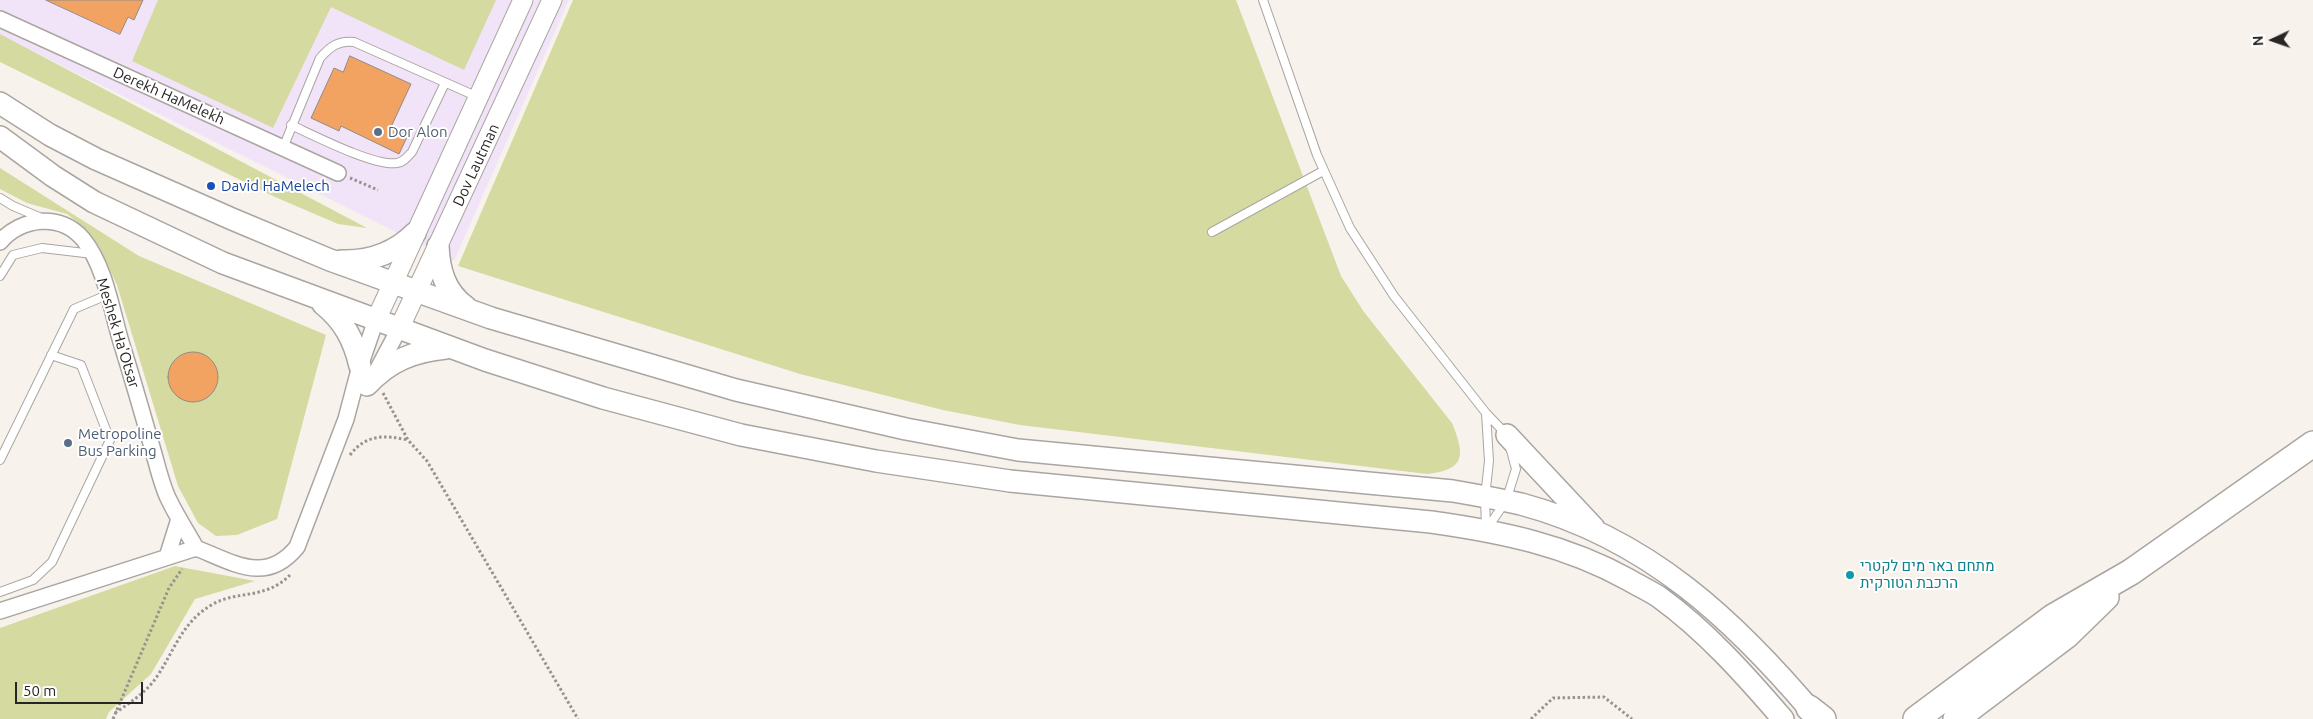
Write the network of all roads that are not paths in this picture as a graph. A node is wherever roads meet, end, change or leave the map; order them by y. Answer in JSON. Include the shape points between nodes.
{"nodes":[{"id":1,"x":522,"y":0,"type":"edge"},
{"id":2,"x":552,"y":0,"type":"edge"},
{"id":3,"x":1263,"y":0,"type":"edge"},
{"id":4,"x":0,"y":19,"type":"edge"},
{"id":5,"x":445,"y":82,"type":"junction"},
{"id":6,"x":478,"y":97,"type":"junction"},
{"id":7,"x":0,"y":103,"type":"edge"},
{"id":8,"x":291,"y":126,"type":"junction"},
{"id":9,"x":0,"y":137,"type":"edge"},
{"id":10,"x":283,"y":148,"type":"junction"},
{"id":11,"x":1323,"y":172,"type":"junction"},
{"id":12,"x":338,"y":173,"type":"road end"},
{"id":13,"x":0,"y":198,"type":"edge"},
{"id":14,"x":51,"y":221,"type":"junction"},
{"id":15,"x":1212,"y":232,"type":"dead end"},
{"id":16,"x":415,"y":233,"type":"junction"},
{"id":17,"x":0,"y":242,"type":"edge"},
{"id":18,"x":438,"y":246,"type":"junction"},
{"id":19,"x":93,"y":254,"type":"junction"},
{"id":20,"x":330,"y":260,"type":"junction"},
{"id":21,"x":0,"y":276,"type":"edge"},
{"id":22,"x":392,"y":282,"type":"junction"},
{"id":23,"x":417,"y":291,"type":"junction"},
{"id":24,"x":107,"y":295,"type":"junction"},
{"id":25,"x":317,"y":299,"type":"junction"},
{"id":26,"x":470,"y":310,"type":"junction"},
{"id":27,"x":376,"y":320,"type":"junction"},
{"id":28,"x":399,"y":329,"type":"junction"},
{"id":29,"x":450,"y":348,"type":"junction"},
{"id":30,"x":51,"y":355,"type":"junction"},
{"id":31,"x":367,"y":376,"type":"junction"},
{"id":32,"x":1486,"y":413,"type":"junction"},
{"id":33,"x":346,"y":420,"type":"junction"},
{"id":34,"x":1507,"y":435,"type":"junction"},
{"id":35,"x":2313,"y":444,"type":"edge"},
{"id":36,"x":0,"y":460,"type":"edge"},
{"id":37,"x":1484,"y":497,"type":"junction"},
{"id":38,"x":1506,"y":501,"type":"junction"},
{"id":39,"x":179,"y":519,"type":"junction"},
{"id":40,"x":1486,"y":530,"type":"junction"},
{"id":41,"x":1600,"y":534,"type":"junction"},
{"id":42,"x":196,"y":548,"type":"junction"},
{"id":43,"x":167,"y":557,"type":"junction"},
{"id":44,"x":2131,"y":572,"type":"junction"},
{"id":45,"x":0,"y":592,"type":"edge"},
{"id":46,"x":0,"y":611,"type":"edge"},
{"id":47,"x":1817,"y":715,"type":"edge"},
{"id":48,"x":1783,"y":719,"type":"edge"},
{"id":49,"x":1916,"y":719,"type":"edge"},
{"id":50,"x":1956,"y":719,"type":"edge"}],
"edges":[{"from":1,"to":6,"type":"street","name":"Dov Lautman"},
{"from":2,"to":18,"type":"street","name":"Dov Lautman"},
{"from":3,"to":11,"type":"lane"},
{"from":4,"to":10,"type":"street","name":"Derekh HaMelekh"},
{"from":5,"to":6,"type":"lane"},
{"from":5,"to":8,"type":"lane","via":[[412,152],[398,163],[378,162]]},
{"from":5,"to":8,"type":"lane","via":[[354,42],[337,43],[320,58]]},
{"from":6,"to":16,"type":"street","name":"Dov Lautman"},
{"from":7,"to":20,"type":"main road","via":[[96,159]]},
{"from":8,"to":10,"type":"lane"},
{"from":9,"to":25,"type":"main road","via":[[94,202],[223,263]]},
{"from":10,"to":12,"type":"street","name":"Derekh HaMelekh"},
{"from":11,"to":15,"type":"lane"},
{"from":11,"to":32,"type":"lane","via":[[1374,268]]},
{"from":13,"to":14,"type":"lane"},
{"from":14,"to":17,"type":"street","via":[[19,226]]},
{"from":14,"to":19,"type":"street","name":"Meshek Ha'Otsar","via":[[72,229]]},
{"from":16,"to":20,"type":"main road","via":[[402,245],[382,255],[359,261]]},
{"from":16,"to":22,"type":"street","name":"Dov Lautman"},
{"from":18,"to":23,"type":"street","name":"Dov Lautman"},
{"from":18,"to":26,"type":"main road","via":[[440,267],[447,287]]},
{"from":19,"to":21,"type":"lane","via":[[42,248],[13,255]]},
{"from":19,"to":24,"type":"street","name":"Meshek Ha'Otsar"},
{"from":20,"to":22,"type":"main road"},
{"from":22,"to":23,"type":"main road"},
{"from":22,"to":27,"type":"street"},
{"from":23,"to":26,"type":"main road"},
{"from":23,"to":28,"type":"street","name":"Dov Lautman"},
{"from":24,"to":30,"type":"lane","via":[[74,308]]},
{"from":24,"to":39,"type":"street","name":"Meshek Ha'Otsar","via":[[167,497]]},
{"from":25,"to":27,"type":"main road"},
{"from":25,"to":31,"type":"main road","via":[[345,326]]},
{"from":26,"to":37,"type":"main road","via":[[736,390],[906,429],[1018,450],[1453,491]]},
{"from":27,"to":28,"type":"main road"},
{"from":27,"to":31,"type":"street"},
{"from":28,"to":29,"type":"main road"},
{"from":28,"to":31,"type":"street"},
{"from":29,"to":31,"type":"main road","via":[[409,355]]},
{"from":29,"to":40,"type":"main road","via":[[603,398],[732,433],[876,461],[1010,481]]},
{"from":30,"to":36,"type":"lane"},
{"from":30,"to":45,"type":"lane","via":[[81,365],[110,440],[52,562],[33,580]]},
{"from":31,"to":33,"type":"street"},
{"from":31,"to":33,"type":"street"},
{"from":32,"to":34,"type":"lane"},
{"from":32,"to":37,"type":"lane","via":[[1489,461]]},
{"from":33,"to":42,"type":"street","via":[[305,530],[286,560],[270,568],[253,569]]},
{"from":34,"to":38,"type":"lane","via":[[1516,469]]},
{"from":34,"to":41,"type":"main road"},
{"from":35,"to":44,"type":"highway"},
{"from":37,"to":38,"type":"main road"},
{"from":37,"to":40,"type":"lane"},
{"from":38,"to":40,"type":"lane"},
{"from":38,"to":41,"type":"main road","via":[[1567,519]]},
{"from":39,"to":42,"type":"street","name":"Meshek Ha'Otsar"},
{"from":39,"to":43,"type":"street"},
{"from":40,"to":48,"type":"main road","via":[[1542,543],[1598,563],[1658,596],[1699,630],[1750,680]]},
{"from":41,"to":47,"type":"main road","via":[[1656,564],[1692,590],[1736,628]]},
{"from":42,"to":43,"type":"street"},
{"from":43,"to":46,"type":"street"},
{"from":44,"to":49,"type":"highway","via":[[2053,617]]},
{"from":44,"to":50,"type":"highway","via":[[2067,635]]}]}
